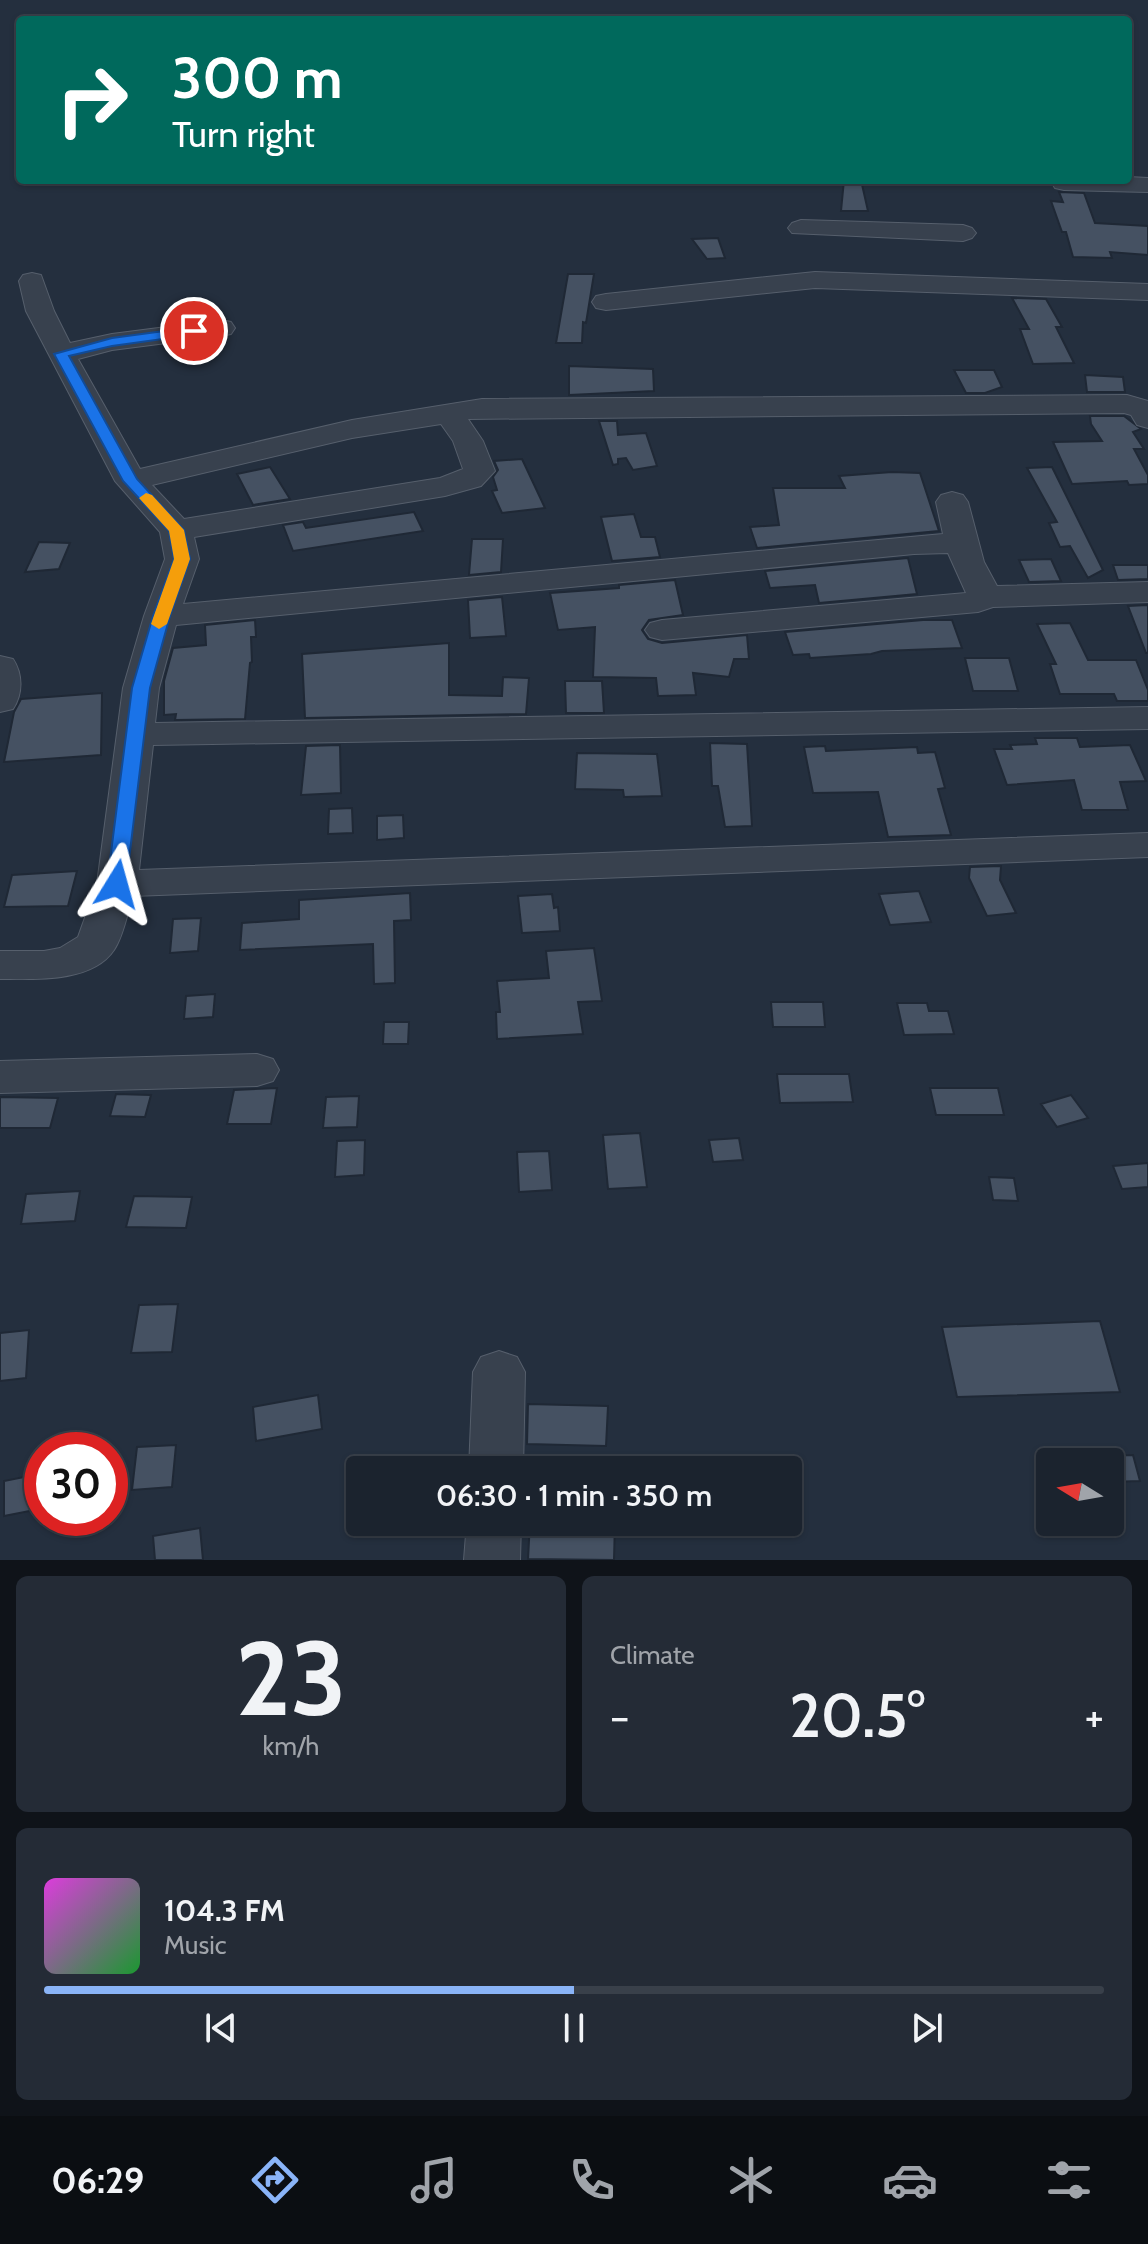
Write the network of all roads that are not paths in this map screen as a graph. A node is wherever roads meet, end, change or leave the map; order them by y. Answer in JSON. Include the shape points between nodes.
{"nodes":[{"id":1,"x":1106,"y":184,"type":"edge"},
{"id":2,"x":1148,"y":185,"type":"edge"},
{"id":3,"x":963,"y":233,"type":"dead end"},
{"id":4,"x":815,"y":280,"type":"junction"},
{"id":5,"x":32,"y":281,"type":"dead end"},
{"id":6,"x":1148,"y":292,"type":"edge"},
{"id":7,"x":606,"y":302,"type":"dead end"},
{"id":8,"x":221,"y":328,"type":"dead end"},
{"id":9,"x":61,"y":354,"type":"junction"},
{"id":10,"x":449,"y":413,"type":"junction"},
{"id":11,"x":1148,"y":419,"type":"edge"},
{"id":12,"x":131,"y":481,"type":"junction"},
{"id":13,"x":952,"y":502,"type":"dead end"},
{"id":14,"x":176,"y":530,"type":"junction"},
{"id":15,"x":962,"y":543,"type":"junction"},
{"id":16,"x":1148,"y":592,"type":"edge"},
{"id":17,"x":987,"y":595,"type":"junction"},
{"id":18,"x":161,"y":616,"type":"junction"},
{"id":19,"x":662,"y":630,"type":"dead end"},
{"id":20,"x":0,"y":667,"type":"edge"},
{"id":21,"x":0,"y":701,"type":"edge"},
{"id":22,"x":1148,"y":718,"type":"edge"},
{"id":23,"x":137,"y":734,"type":"junction"},
{"id":24,"x":1148,"y":845,"type":"edge"},
{"id":25,"x":117,"y":884,"type":"junction"},
{"id":26,"x":0,"y":965,"type":"edge"},
{"id":27,"x":257,"y":1070,"type":"dead end"},
{"id":28,"x":0,"y":1077,"type":"edge"},
{"id":29,"x":499,"y":1372,"type":"dead end"},
{"id":30,"x":496,"y":1456,"type":"edge"},
{"id":31,"x":493,"y":1536,"type":"edge"},
{"id":32,"x":492,"y":1560,"type":"edge"}],
"edges":[{"from":1,"to":2,"type":"street"},
{"from":3,"to":4,"type":"street","via":[[801,215],[802,271]]},
{"from":4,"to":6,"type":"street"},
{"from":4,"to":7,"type":"street"},
{"from":5,"to":9,"type":"street"},
{"from":8,"to":9,"type":"street"},
{"from":9,"to":12,"type":"street"},
{"from":10,"to":11,"type":"street","via":[[482,408],[1127,404],[1142,409]]},
{"from":10,"to":12,"type":"street","via":[[352,429]]},
{"from":10,"to":14,"type":"street","via":[[468,441],[479,471],[470,479]]},
{"from":12,"to":14,"type":"street"},
{"from":13,"to":15,"type":"street"},
{"from":14,"to":18,"type":"street","via":[[182,559]]},
{"from":15,"to":17,"type":"street"},
{"from":15,"to":18,"type":"street"},
{"from":16,"to":17,"type":"street"},
{"from":17,"to":19,"type":"street","via":[[978,602]]},
{"from":18,"to":23,"type":"street","via":[[141,688]]},
{"from":20,"to":21,"type":"street"},
{"from":22,"to":23,"type":"street"},
{"from":23,"to":25,"type":"street"},
{"from":24,"to":25,"type":"street"},
{"from":25,"to":26,"type":"street","via":[[96,945],[71,960]]},
{"from":27,"to":28,"type":"street"},
{"from":29,"to":30,"type":"street"},
{"from":31,"to":32,"type":"street"}]}
